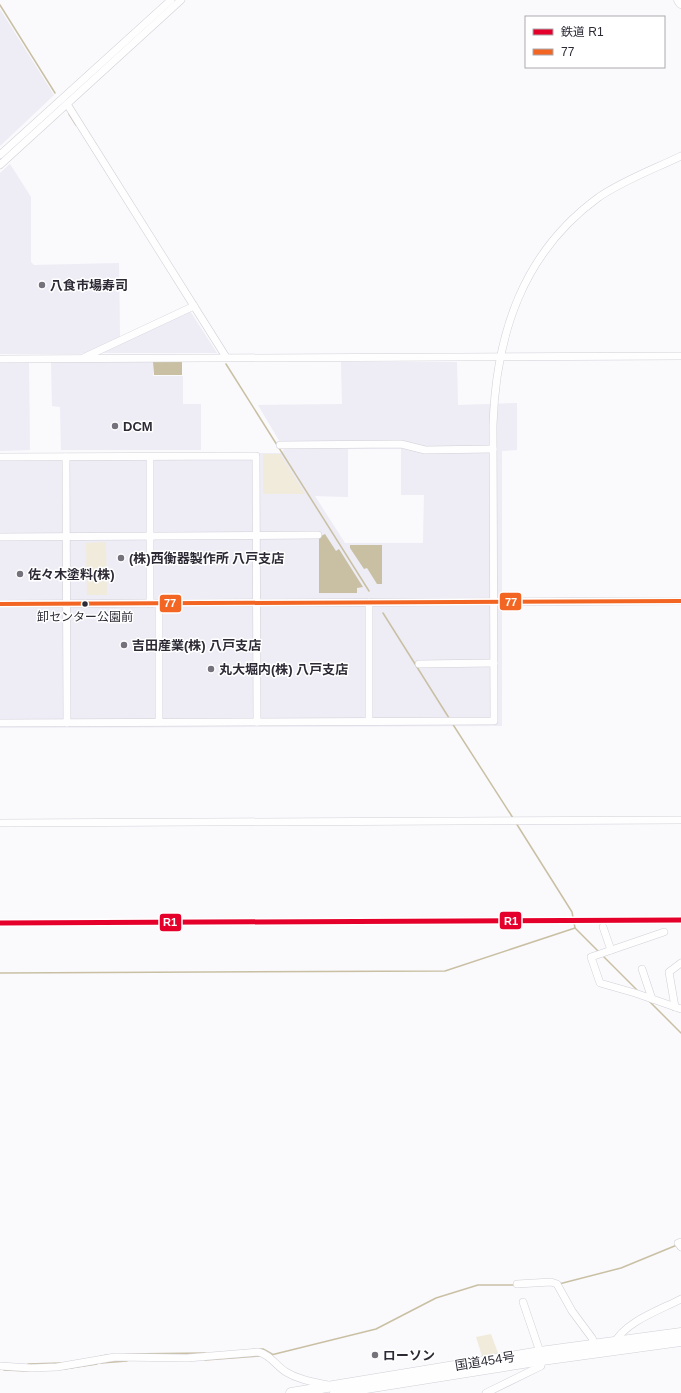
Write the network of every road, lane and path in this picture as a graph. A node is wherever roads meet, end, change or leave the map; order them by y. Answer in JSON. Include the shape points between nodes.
{"nodes":[{"id":1,"x":171,"y":0,"type":"edge"},
{"id":2,"x":181,"y":0,"type":"edge"},
{"id":3,"x":679,"y":0,"type":"edge"},
{"id":4,"x":681,"y":3,"type":"edge"},
{"id":5,"x":67,"y":104,"type":"junction"},
{"id":6,"x":0,"y":155,"type":"edge"},
{"id":7,"x":681,"y":156,"type":"edge"},
{"id":8,"x":0,"y":165,"type":"edge"},
{"id":9,"x":194,"y":306,"type":"junction"},
{"id":10,"x":501,"y":356,"type":"junction"},
{"id":11,"x":681,"y":356,"type":"edge"},
{"id":12,"x":226,"y":357,"type":"junction"},
{"id":13,"x":0,"y":358,"type":"edge"},
{"id":14,"x":83,"y":358,"type":"junction"},
{"id":15,"x":280,"y":445,"type":"dead end"},
{"id":16,"x":493,"y":449,"type":"junction"},
{"id":17,"x":0,"y":457,"type":"edge"},
{"id":18,"x":66,"y":457,"type":"junction"},
{"id":19,"x":150,"y":457,"type":"junction"},
{"id":20,"x":257,"y":535,"type":"junction"},
{"id":21,"x":318,"y":535,"type":"dead end"},
{"id":22,"x":67,"y":536,"type":"junction"},
{"id":23,"x":151,"y":536,"type":"junction"},
{"id":24,"x":0,"y":537,"type":"edge"},
{"id":25,"x":681,"y":601,"type":"edge"},
{"id":26,"x":257,"y":602,"type":"junction"},
{"id":27,"x":369,"y":602,"type":"junction"},
{"id":28,"x":493,"y":602,"type":"junction"},
{"id":29,"x":159,"y":603,"type":"junction"},
{"id":30,"x":0,"y":604,"type":"edge"},
{"id":31,"x":66,"y":604,"type":"junction"},
{"id":32,"x":150,"y":604,"type":"junction"},
{"id":33,"x":494,"y":663,"type":"junction"},
{"id":34,"x":419,"y":664,"type":"dead end"},
{"id":35,"x":369,"y":721,"type":"junction"},
{"id":36,"x":159,"y":722,"type":"junction"},
{"id":37,"x":257,"y":722,"type":"junction"},
{"id":38,"x":0,"y":723,"type":"edge"},
{"id":39,"x":67,"y":723,"type":"junction"},
{"id":40,"x":681,"y":820,"type":"edge"},
{"id":41,"x":0,"y":823,"type":"edge"},
{"id":42,"x":603,"y":927,"type":"dead end"},
{"id":43,"x":664,"y":932,"type":"dead end"},
{"id":44,"x":611,"y":950,"type":"junction"},
{"id":45,"x":681,"y":964,"type":"edge"},
{"id":46,"x":642,"y":969,"type":"dead end"},
{"id":47,"x":652,"y":999,"type":"junction"},
{"id":48,"x":678,"y":1008,"type":"edge"},
{"id":49,"x":681,"y":1242,"type":"edge"},
{"id":50,"x":681,"y":1247,"type":"edge"},
{"id":51,"x":517,"y":1284,"type":"dead end"},
{"id":52,"x":681,"y":1300,"type":"edge"},
{"id":53,"x":523,"y":1302,"type":"dead end"},
{"id":54,"x":681,"y":1333,"type":"edge"},
{"id":55,"x":681,"y":1341,"type":"edge"},
{"id":56,"x":612,"y":1347,"type":"junction"},
{"id":57,"x":598,"y":1349,"type":"junction"},
{"id":58,"x":541,"y":1356,"type":"junction"},
{"id":59,"x":0,"y":1366,"type":"edge"},
{"id":60,"x":334,"y":1389,"type":"edge"},
{"id":61,"x":356,"y":1390,"type":"junction"},
{"id":62,"x":291,"y":1393,"type":"edge"},
{"id":63,"x":372,"y":1393,"type":"edge"},
{"id":64,"x":486,"y":1393,"type":"edge"}],
"edges":[{"from":1,"to":6,"type":"street"},
{"from":2,"to":5,"type":"street"},
{"from":3,"to":4,"type":"highway"},
{"from":5,"to":8,"type":"street"},
{"from":5,"to":9,"type":"street"},
{"from":7,"to":10,"type":"street","via":[[600,196],[566,225],[549,244],[522,286],[507,328]]},
{"from":9,"to":12,"type":"street"},
{"from":9,"to":14,"type":"street"},
{"from":10,"to":11,"type":"street"},
{"from":10,"to":12,"type":"street"},
{"from":10,"to":16,"type":"street","via":[[493,404]]},
{"from":12,"to":14,"type":"street"},
{"from":13,"to":14,"type":"street"},
{"from":15,"to":16,"type":"street","via":[[401,444],[425,450]]},
{"from":16,"to":28,"type":"street"},
{"from":17,"to":18,"type":"street"},
{"from":18,"to":19,"type":"street"},
{"from":18,"to":22,"type":"street"},
{"from":19,"to":20,"type":"street","via":[[256,456]]},
{"from":19,"to":23,"type":"street"},
{"from":20,"to":21,"type":"street"},
{"from":20,"to":23,"type":"street"},
{"from":20,"to":26,"type":"street"},
{"from":22,"to":23,"type":"street"},
{"from":22,"to":24,"type":"street"},
{"from":22,"to":31,"type":"street"},
{"from":23,"to":32,"type":"street"},
{"from":25,"to":28,"type":"street"},
{"from":26,"to":27,"type":"street"},
{"from":26,"to":29,"type":"street"},
{"from":26,"to":37,"type":"street"},
{"from":27,"to":28,"type":"street"},
{"from":27,"to":35,"type":"street"},
{"from":28,"to":33,"type":"street"},
{"from":29,"to":32,"type":"street"},
{"from":29,"to":36,"type":"street"},
{"from":30,"to":31,"type":"street"},
{"from":31,"to":32,"type":"street"},
{"from":31,"to":39,"type":"street"},
{"from":33,"to":34,"type":"street"},
{"from":33,"to":35,"type":"street","via":[[494,721]]},
{"from":35,"to":37,"type":"street"},
{"from":36,"to":37,"type":"street"},
{"from":36,"to":39,"type":"street"},
{"from":38,"to":39,"type":"street"},
{"from":40,"to":41,"type":"street"},
{"from":42,"to":44,"type":"street"},
{"from":43,"to":44,"type":"street"},
{"from":44,"to":47,"type":"street","via":[[591,957],[600,983]]},
{"from":45,"to":48,"type":"street","via":[[670,972]]},
{"from":46,"to":47,"type":"street"},
{"from":47,"to":48,"type":"street"},
{"from":49,"to":50,"type":"street","via":[[678,1243]]},
{"from":51,"to":57,"type":"street","via":[[557,1284]]},
{"from":52,"to":56,"type":"street","via":[[643,1318],[617,1336]]},
{"from":53,"to":58,"type":"street"},
{"from":54,"to":56,"type":"highway","name":"国道454号"},
{"from":55,"to":56,"type":"highway","name":"国道454号"},
{"from":56,"to":57,"type":"highway","name":"国道454号"},
{"from":57,"to":58,"type":"highway","name":"国道454号"},
{"from":58,"to":60,"type":"highway","name":"国道454号"},
{"from":58,"to":61,"type":"highway","name":"国道454号"},
{"from":58,"to":64,"type":"street","via":[[541,1366]]},
{"from":59,"to":60,"type":"street","via":[[57,1367],[115,1357],[187,1358],[258,1352],[267,1355],[294,1377]]},
{"from":60,"to":61,"type":"highway","name":"国道454号"},
{"from":60,"to":62,"type":"highway","name":"国道454号"},
{"from":61,"to":63,"type":"street"}]}
